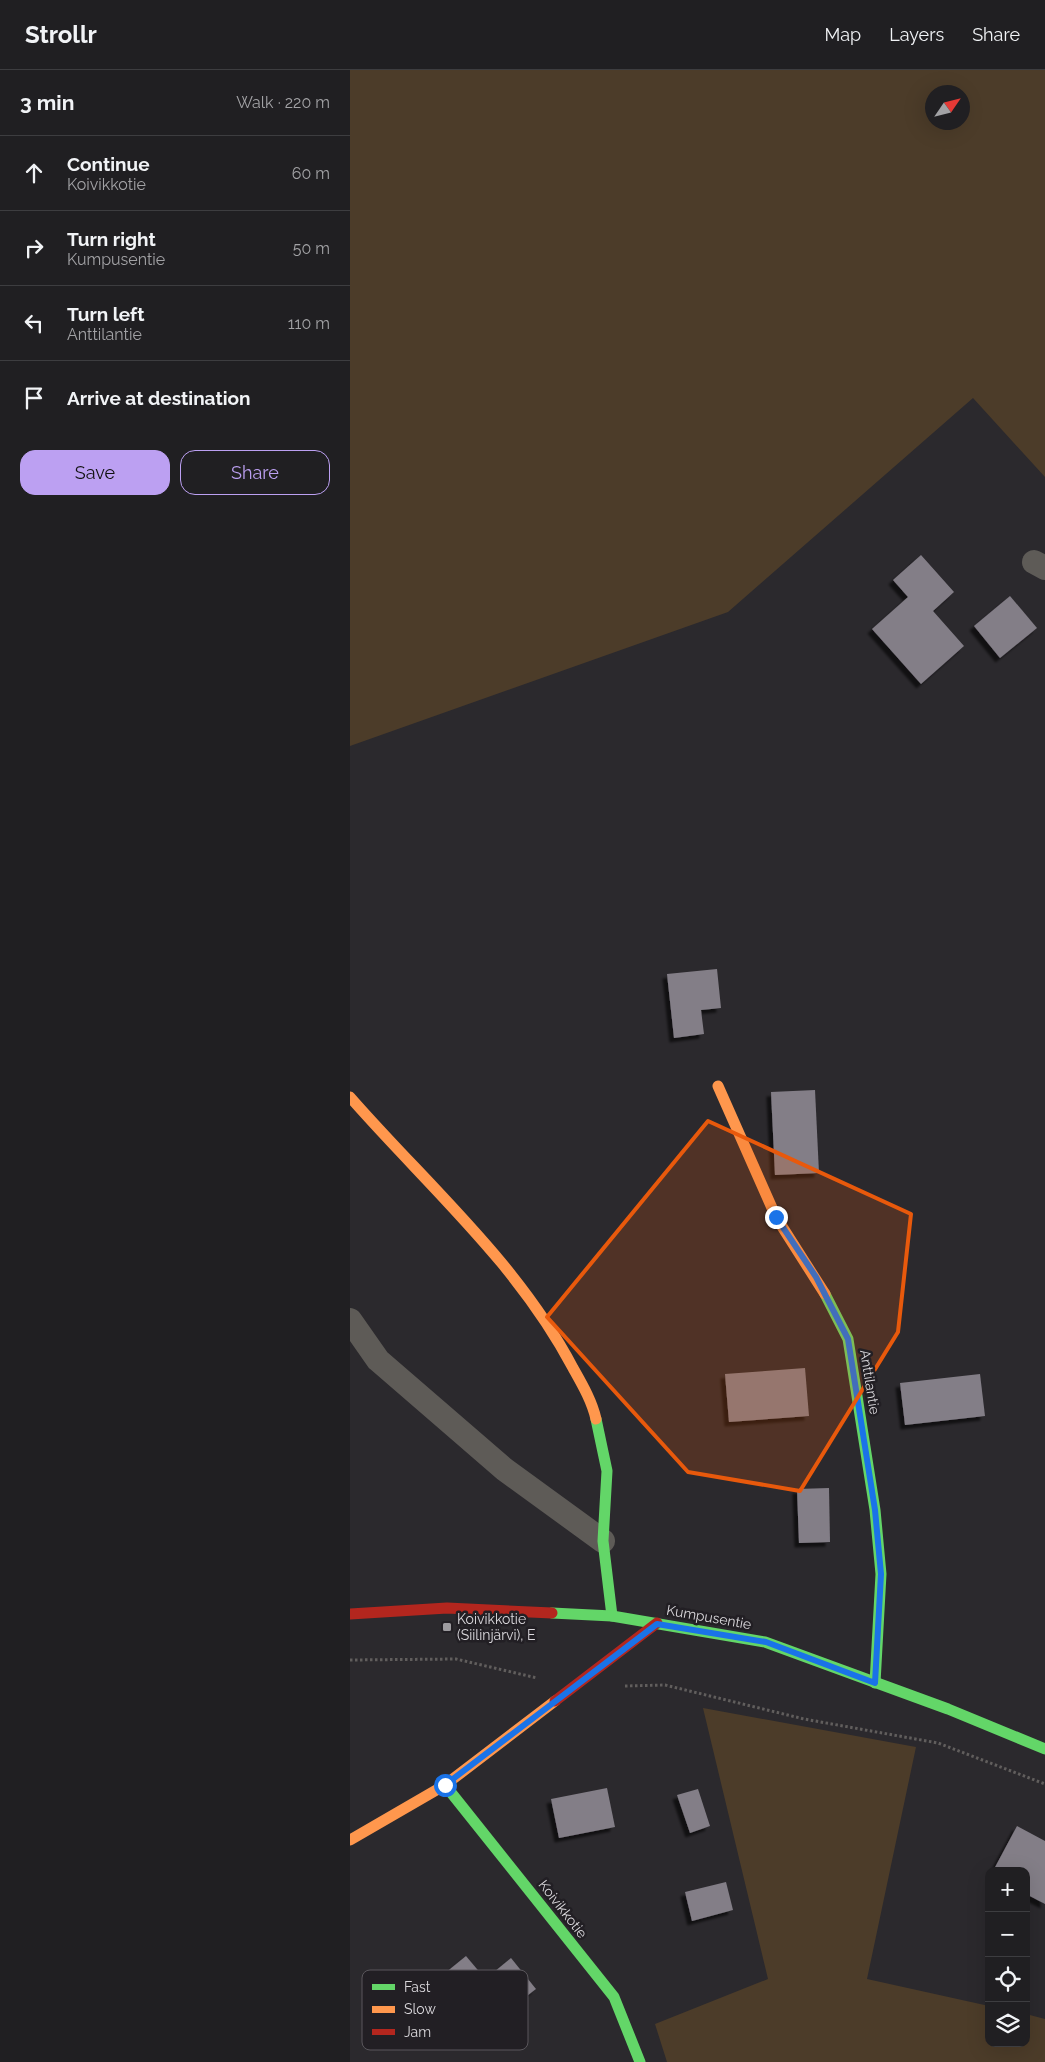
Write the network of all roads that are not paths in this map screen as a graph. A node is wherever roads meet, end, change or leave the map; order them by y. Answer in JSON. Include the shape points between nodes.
{"nodes":[{"id":1,"x":718,"y":1086,"type":"dead end"},
{"id":2,"x":350,"y":1097,"type":"edge"},
{"id":3,"x":350,"y":1320,"type":"edge"},
{"id":4,"x":603,"y":1541,"type":"junction"},
{"id":5,"x":350,"y":1614,"type":"edge"},
{"id":6,"x":612,"y":1616,"type":"junction"},
{"id":7,"x":657,"y":1624,"type":"junction"},
{"id":8,"x":875,"y":1683,"type":"junction"},
{"id":9,"x":1045,"y":1749,"type":"edge"},
{"id":10,"x":445,"y":1785,"type":"junction"},
{"id":11,"x":350,"y":1840,"type":"edge"},
{"id":12,"x":640,"y":2062,"type":"edge"}],
"edges":[{"from":1,"to":8,"type":"street","name":"Anttilantie","via":[[776,1217],[816,1277],[848,1339],[875,1510],[881,1574]]},
{"from":2,"to":4,"type":"street","via":[[482,1238],[527,1293],[563,1349],[594,1408],[607,1471]]},
{"from":3,"to":4,"type":"street","via":[[378,1360],[504,1469]]},
{"from":4,"to":6,"type":"street"},
{"from":5,"to":6,"type":"street","name":"Kumpusentie","via":[[447,1608]]},
{"from":6,"to":7,"type":"street","name":"Kumpusentie"},
{"from":7,"to":8,"type":"street","name":"Kumpusentie","via":[[766,1642]]},
{"from":7,"to":10,"type":"street"},
{"from":8,"to":9,"type":"street","name":"Kumpusentie","via":[[948,1708]]},
{"from":10,"to":11,"type":"street"},
{"from":10,"to":12,"type":"street","name":"Koivikkotie","via":[[614,1997]]}]}
